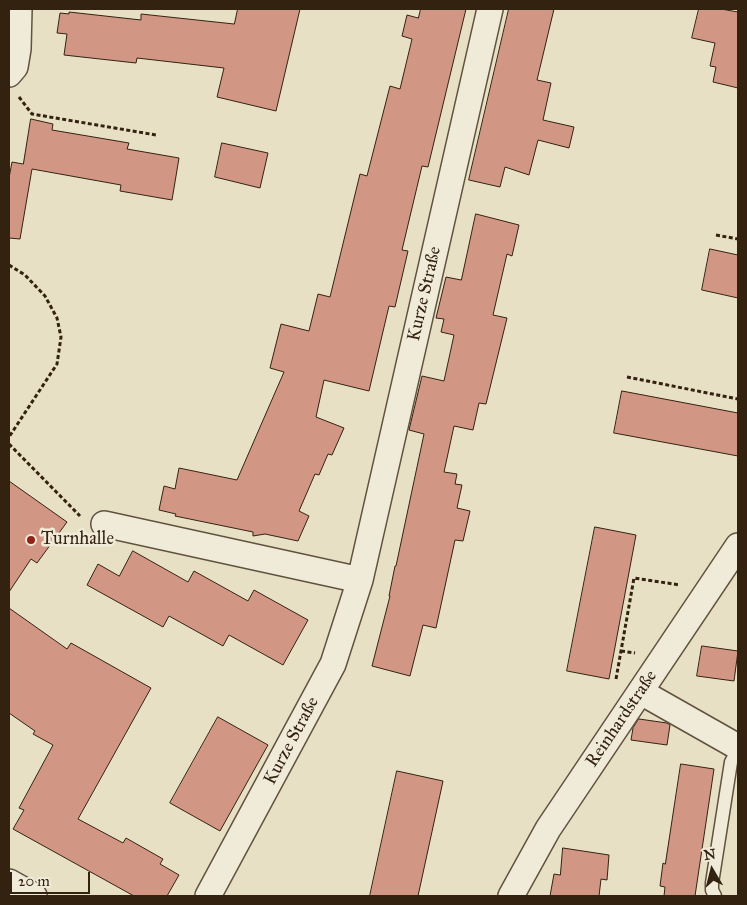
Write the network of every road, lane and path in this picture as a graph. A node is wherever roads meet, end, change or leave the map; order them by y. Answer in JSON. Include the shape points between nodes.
{"nodes":[{"id":1,"x":19,"y":9,"type":"edge"},
{"id":2,"x":490,"y":9,"type":"edge"},
{"id":3,"x":12,"y":82,"type":"edge"},
{"id":4,"x":156,"y":136,"type":"dead end"},
{"id":5,"x":716,"y":235,"type":"dead end"},
{"id":6,"x":738,"y":239,"type":"edge"},
{"id":7,"x":9,"y":265,"type":"edge"},
{"id":8,"x":627,"y":377,"type":"dead end"},
{"id":9,"x":738,"y":399,"type":"edge"},
{"id":10,"x":9,"y":437,"type":"edge"},
{"id":11,"x":9,"y":444,"type":"edge"},
{"id":12,"x":104,"y":524,"type":"joint"},
{"id":13,"x":738,"y":546,"type":"edge"},
{"id":14,"x":360,"y":580,"type":"junction"},
{"id":15,"x":709,"y":590,"type":"junction"},
{"id":16,"x":616,"y":680,"type":"dead end"},
{"id":17,"x":641,"y":692,"type":"junction"},
{"id":18,"x":738,"y":748,"type":"edge"},
{"id":19,"x":9,"y":882,"type":"edge"},
{"id":20,"x":34,"y":896,"type":"edge"},
{"id":21,"x":208,"y":896,"type":"edge"},
{"id":22,"x":511,"y":896,"type":"edge"},
{"id":23,"x":715,"y":896,"type":"edge"}],
"edges":[{"from":1,"to":3,"type":"street","via":[[18,49]]},
{"from":2,"to":14,"type":"street","name":"Kurze Straße"},
{"from":3,"to":4,"type":"path","via":[[32,114]]},
{"from":5,"to":6,"type":"path"},
{"from":7,"to":10,"type":"path","via":[[25,275],[45,296],[57,318],[60,337],[56,364]]},
{"from":8,"to":9,"type":"path"},
{"from":11,"to":12,"type":"path","via":[[83,518]]},
{"from":12,"to":14,"type":"street"},
{"from":13,"to":15,"type":"street","name":"Reinhardstraße"},
{"from":14,"to":21,"type":"street","name":"Kurze Straße","via":[[333,664]]},
{"from":15,"to":16,"type":"path","via":[[634,578]]},
{"from":15,"to":17,"type":"street","name":"Reinhardstraße"},
{"from":17,"to":18,"type":"street"},
{"from":17,"to":22,"type":"street","name":"Reinhardstraße","via":[[548,828]]},
{"from":18,"to":23,"type":"lane","via":[[731,762],[712,882]]},
{"from":19,"to":20,"type":"street"}]}
